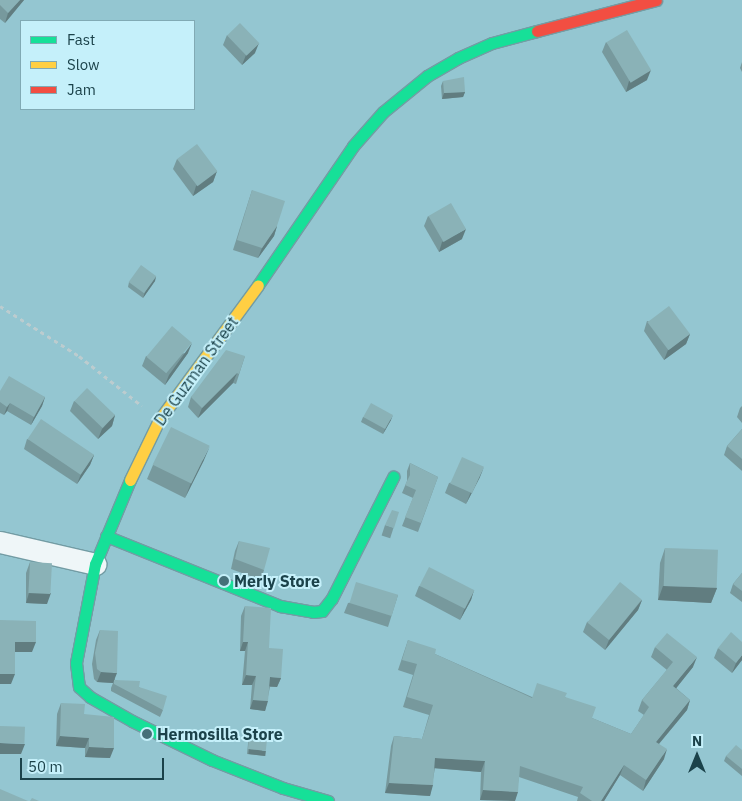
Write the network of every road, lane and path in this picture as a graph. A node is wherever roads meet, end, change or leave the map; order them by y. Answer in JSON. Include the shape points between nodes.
{"nodes":[{"id":1,"x":656,"y":0,"type":"edge"},
{"id":2,"x":0,"y":306,"type":"edge"},
{"id":3,"x":159,"y":420,"type":"junction"},
{"id":4,"x":393,"y":476,"type":"dead end"},
{"id":5,"x":106,"y":536,"type":"junction"},
{"id":6,"x":0,"y":542,"type":"edge"},
{"id":7,"x":96,"y":564,"type":"junction"},
{"id":8,"x":328,"y":801,"type":"edge"}],
"edges":[{"from":1,"to":3,"type":"street","name":"De Guzman Street","via":[[492,43],[427,76],[383,112],[342,161],[271,268]]},
{"from":2,"to":3,"type":"path","via":[[79,356]]},
{"from":3,"to":5,"type":"street","name":"De Guzman Street"},
{"from":4,"to":5,"type":"street","via":[[332,598],[322,611],[280,606]]},
{"from":5,"to":7,"type":"street","name":"De Guzman Street"},
{"from":6,"to":7,"type":"street"},
{"from":7,"to":8,"type":"street","name":"De Guzman Street","via":[[76,664],[79,687],[132,722],[212,760],[283,788]]}]}
